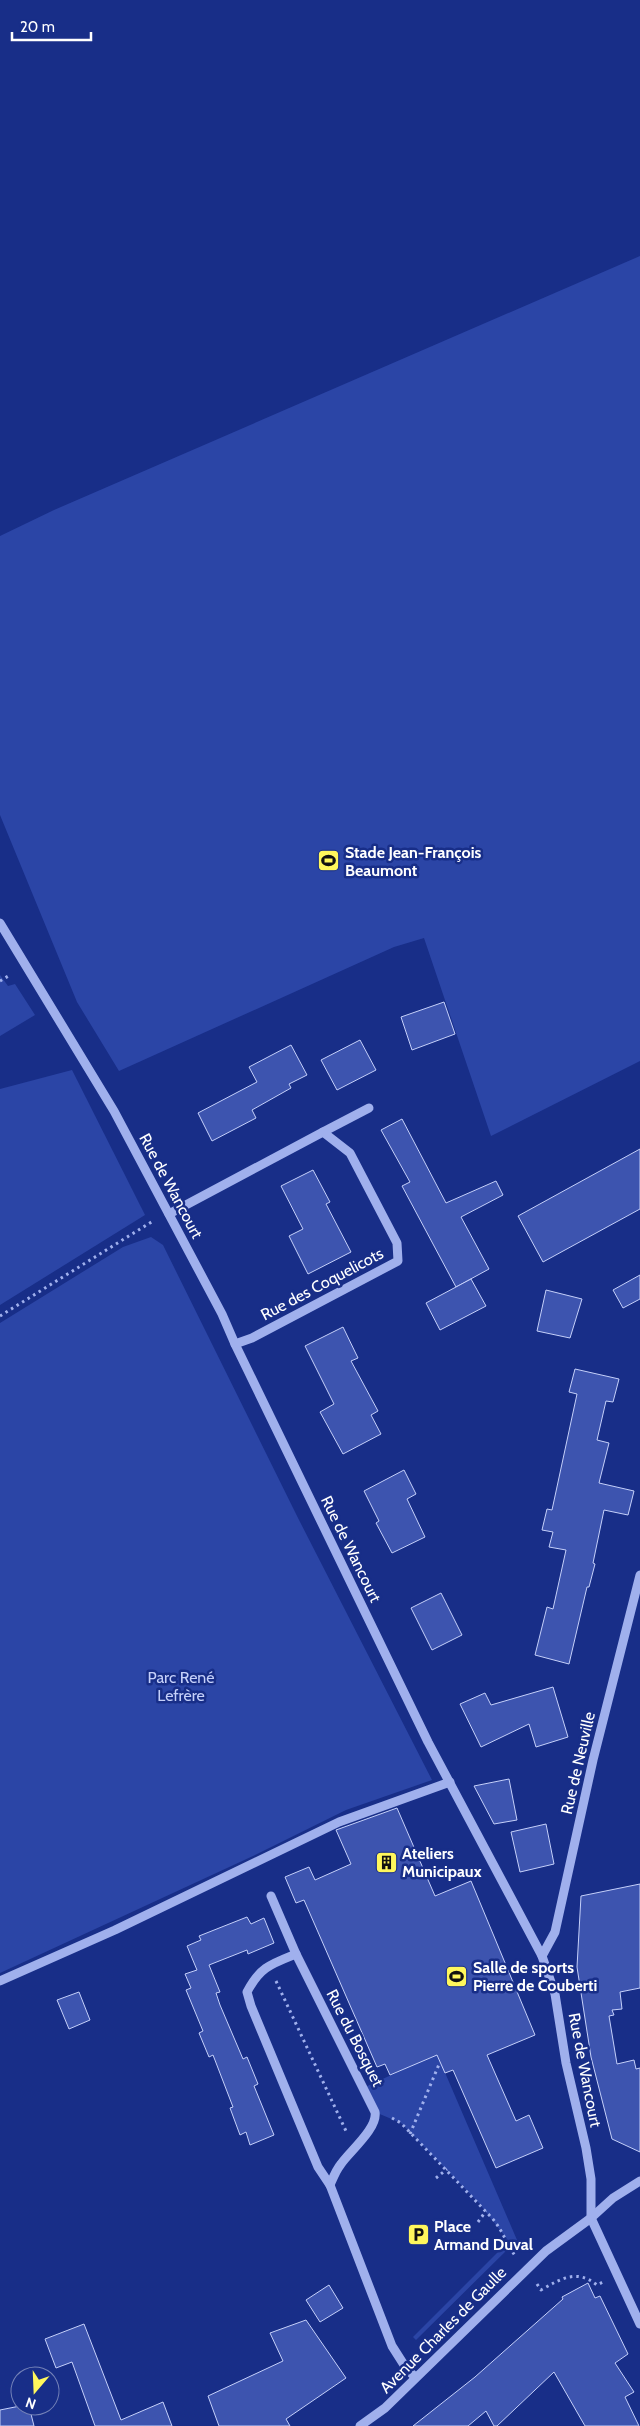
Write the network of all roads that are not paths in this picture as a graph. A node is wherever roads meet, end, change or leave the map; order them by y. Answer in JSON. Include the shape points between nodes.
{"nodes":[{"id":1,"x":0,"y":923,"type":"edge"},
{"id":2,"x":369,"y":1108,"type":"dead end"},
{"id":3,"x":323,"y":1132,"type":"junction"},
{"id":4,"x":170,"y":1214,"type":"junction"},
{"id":5,"x":235,"y":1344,"type":"junction"},
{"id":6,"x":640,"y":1575,"type":"edge"},
{"id":7,"x":450,"y":1782,"type":"junction"},
{"id":8,"x":271,"y":1896,"type":"dead end"},
{"id":9,"x":296,"y":1954,"type":"junction"},
{"id":10,"x":542,"y":1956,"type":"junction"},
{"id":11,"x":0,"y":1981,"type":"edge"},
{"id":12,"x":640,"y":2181,"type":"edge"},
{"id":13,"x":330,"y":2185,"type":"junction"},
{"id":14,"x":591,"y":2218,"type":"junction"},
{"id":15,"x":640,"y":2324,"type":"edge"},
{"id":16,"x":415,"y":2377,"type":"junction"},
{"id":17,"x":360,"y":2426,"type":"edge"}],
"edges":[{"from":1,"to":4,"type":"street","name":"Rue de Wancourt","via":[[97,1082]]},
{"from":2,"to":3,"type":"street"},
{"from":3,"to":4,"type":"street"},
{"from":3,"to":5,"type":"street","name":"Rue des Coquelicots","via":[[350,1153],[397,1243],[398,1261]]},
{"from":4,"to":5,"type":"street","name":"Rue de Wancourt"},
{"from":5,"to":7,"type":"street","name":"Rue de Wancourt"},
{"from":6,"to":10,"type":"street","name":"Rue de Neuville","via":[[593,1760],[555,1932]]},
{"from":7,"to":10,"type":"street","name":"Rue de Wancourt"},
{"from":7,"to":11,"type":"street","via":[[339,1822],[115,1930]]},
{"from":8,"to":9,"type":"street","name":"Rue du Bosquet"},
{"from":9,"to":13,"type":"street","name":"Rue du Bosquet","via":[[376,2118],[340,2166]]},
{"from":9,"to":13,"type":"street","via":[[258,1973],[247,1992],[318,2167]]},
{"from":10,"to":14,"type":"street","name":"Rue de Wancourt","via":[[555,1994],[566,2063],[586,2148],[591,2179]]},
{"from":12,"to":14,"type":"street","name":"Avenue Charles de Gaulle","via":[[613,2198]]},
{"from":13,"to":16,"type":"street","via":[[392,2346]]},
{"from":14,"to":15,"type":"street"},
{"from":14,"to":16,"type":"street","name":"Avenue Charles de Gaulle","via":[[526,2269]]},
{"from":16,"to":17,"type":"street","name":"Avenue Charles de Gaulle","via":[[385,2408]]}]}
